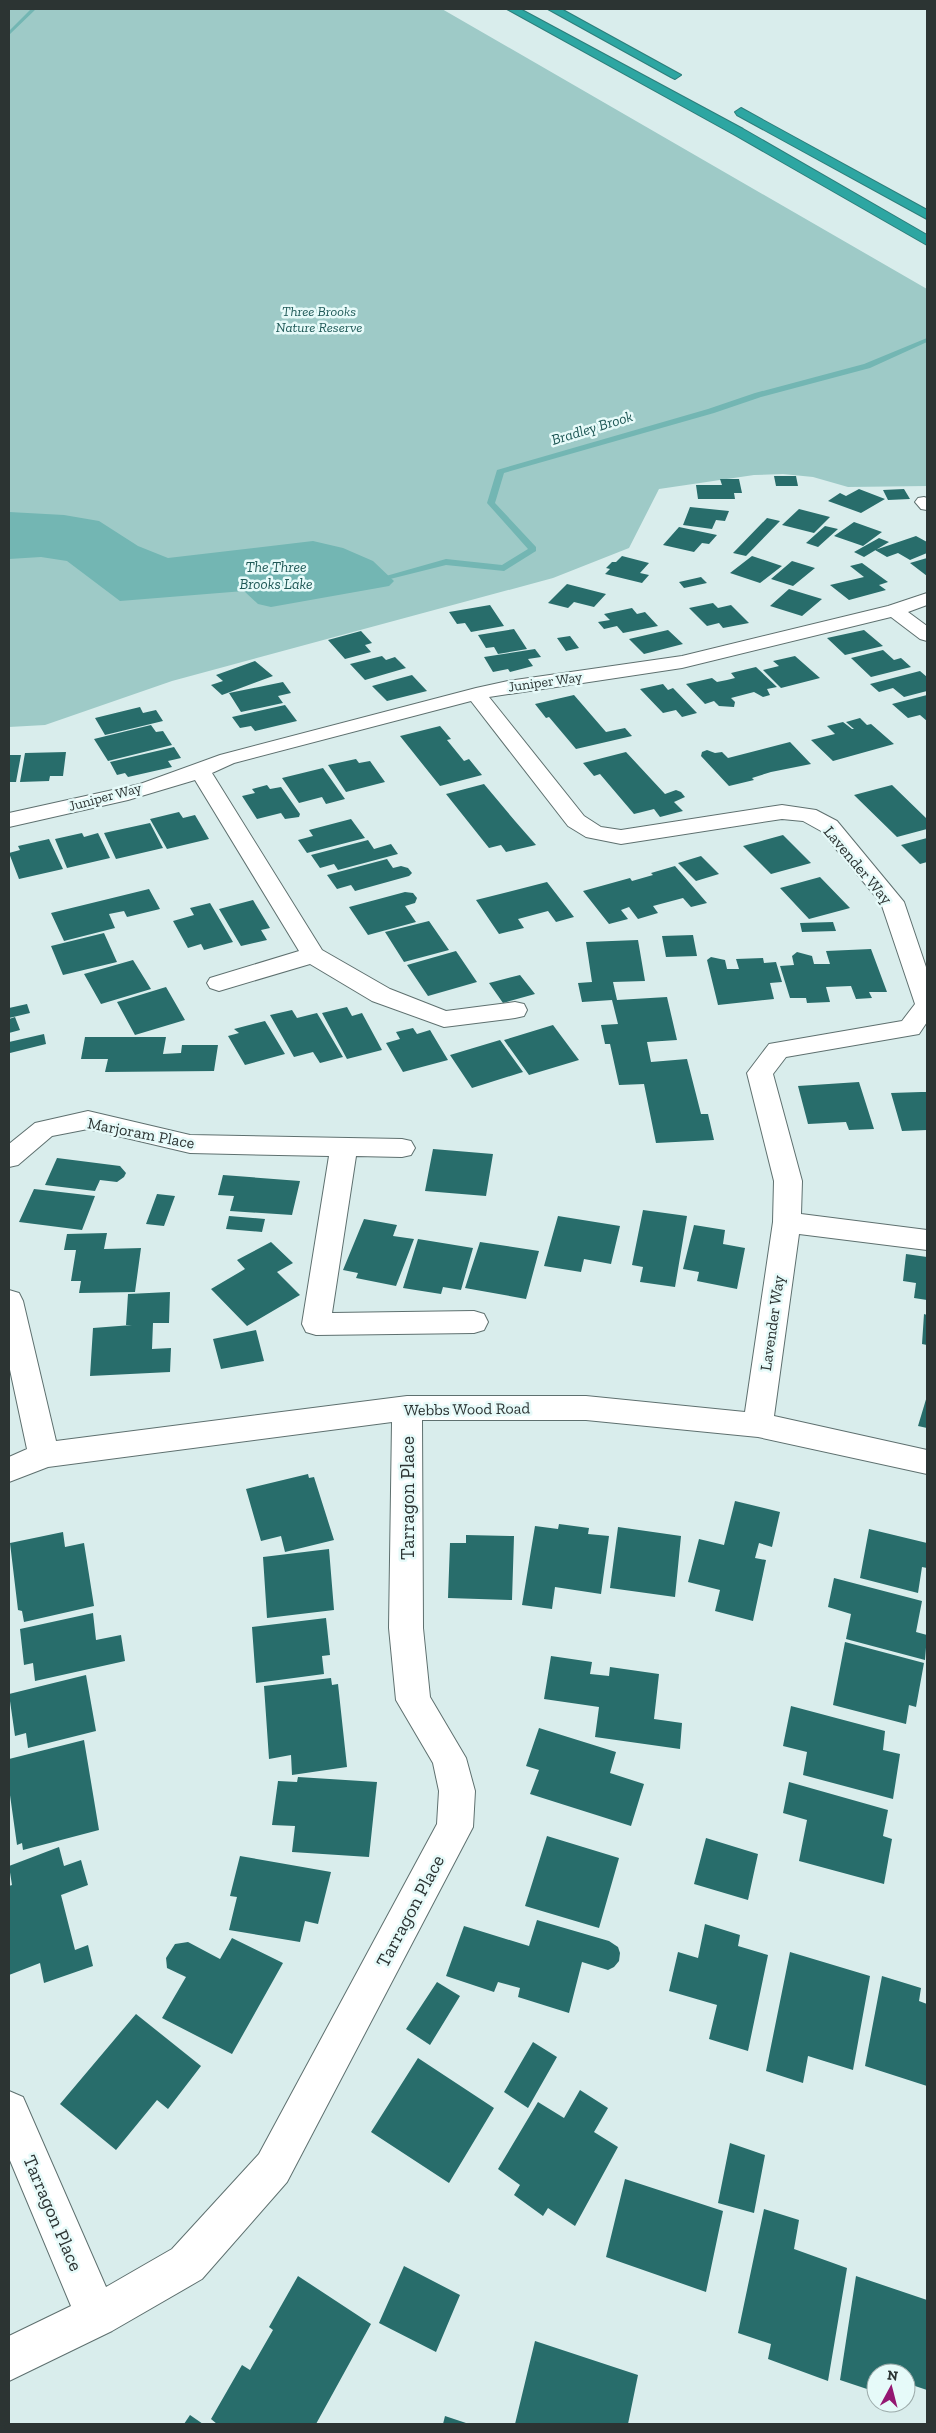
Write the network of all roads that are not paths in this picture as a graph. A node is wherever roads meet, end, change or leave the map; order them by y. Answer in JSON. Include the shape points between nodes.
{"nodes":[{"id":1,"x":512,"y":9,"type":"edge"},
{"id":2,"x":553,"y":9,"type":"edge"},
{"id":3,"x":685,"y":81,"type":"dead end"},
{"id":4,"x":728,"y":104,"type":"dead end"},
{"id":5,"x":927,"y":215,"type":"edge"},
{"id":6,"x":927,"y":241,"type":"edge"},
{"id":7,"x":927,"y":599,"type":"edge"},
{"id":8,"x":894,"y":610,"type":"junction"},
{"id":9,"x":927,"y":635,"type":"edge"},
{"id":10,"x":476,"y":694,"type":"junction"},
{"id":11,"x":200,"y":771,"type":"junction"},
{"id":12,"x":9,"y":820,"type":"edge"},
{"id":13,"x":313,"y":955,"type":"junction"},
{"id":14,"x":219,"y":983,"type":"dead end"},
{"id":15,"x":515,"y":1010,"type":"dead end"},
{"id":16,"x":344,"y":1147,"type":"junction"},
{"id":17,"x":402,"y":1148,"type":"dead end"},
{"id":18,"x":9,"y":1158,"type":"edge"},
{"id":19,"x":787,"y":1222,"type":"junction"},
{"id":20,"x":927,"y":1240,"type":"edge"},
{"id":21,"x":9,"y":1301,"type":"edge"},
{"id":22,"x":474,"y":1322,"type":"dead end"},
{"id":23,"x":407,"y":1408,"type":"junction"},
{"id":24,"x":758,"y":1425,"type":"junction"},
{"id":25,"x":44,"y":1455,"type":"junction"},
{"id":26,"x":927,"y":1462,"type":"edge"},
{"id":27,"x":9,"y":1470,"type":"edge"},
{"id":28,"x":9,"y":2112,"type":"edge"},
{"id":29,"x":96,"y":2316,"type":"junction"},
{"id":30,"x":9,"y":2359,"type":"edge"}],
"edges":[{"from":1,"to":6,"type":"highway","via":[[739,132]]},
{"from":2,"to":3,"type":"highway"},
{"from":4,"to":5,"type":"highway"},
{"from":7,"to":8,"type":"street","name":"Juniper Way"},
{"from":8,"to":9,"type":"street"},
{"from":8,"to":10,"type":"street","name":"Juniper Way","via":[[682,662]]},
{"from":10,"to":11,"type":"street","name":"Juniper Way","via":[[227,759]]},
{"from":10,"to":19,"type":"street","name":"Lavender Way","via":[[576,821],[594,832],[621,837],[782,812],[808,815],[829,826],[892,902],[927,1005],[910,1028],[778,1050],[760,1073],[788,1182]]},
{"from":11,"to":12,"type":"street","name":"Juniper Way","via":[[88,803]]},
{"from":11,"to":13,"type":"street"},
{"from":13,"to":14,"type":"street"},
{"from":13,"to":15,"type":"street","via":[[381,994],[444,1019]]},
{"from":16,"to":17,"type":"street","name":"Marjoram Place"},
{"from":16,"to":18,"type":"street","name":"Marjoram Place","via":[[190,1144],[88,1120],[44,1129]]},
{"from":16,"to":22,"type":"street","via":[[316,1324]]},
{"from":19,"to":20,"type":"street"},
{"from":19,"to":24,"type":"street","name":"Lavender Way"},
{"from":21,"to":25,"type":"street"},
{"from":23,"to":24,"type":"street","name":"Webbs Wood Road","via":[[586,1408]]},
{"from":23,"to":25,"type":"street","name":"Webbs Wood Road"},
{"from":23,"to":29,"type":"street","name":"Tarragon Place","via":[[406,1628],[413,1700],[449,1758],[457,1791],[455,1827],[273,2168],[187,2264]]},
{"from":24,"to":26,"type":"street","name":"Webbs Wood Road"},
{"from":25,"to":27,"type":"street","name":"Webbs Wood Road"},
{"from":28,"to":29,"type":"street","name":"Tarragon Place"},
{"from":29,"to":30,"type":"street","name":"Tarragon Place"}]}
